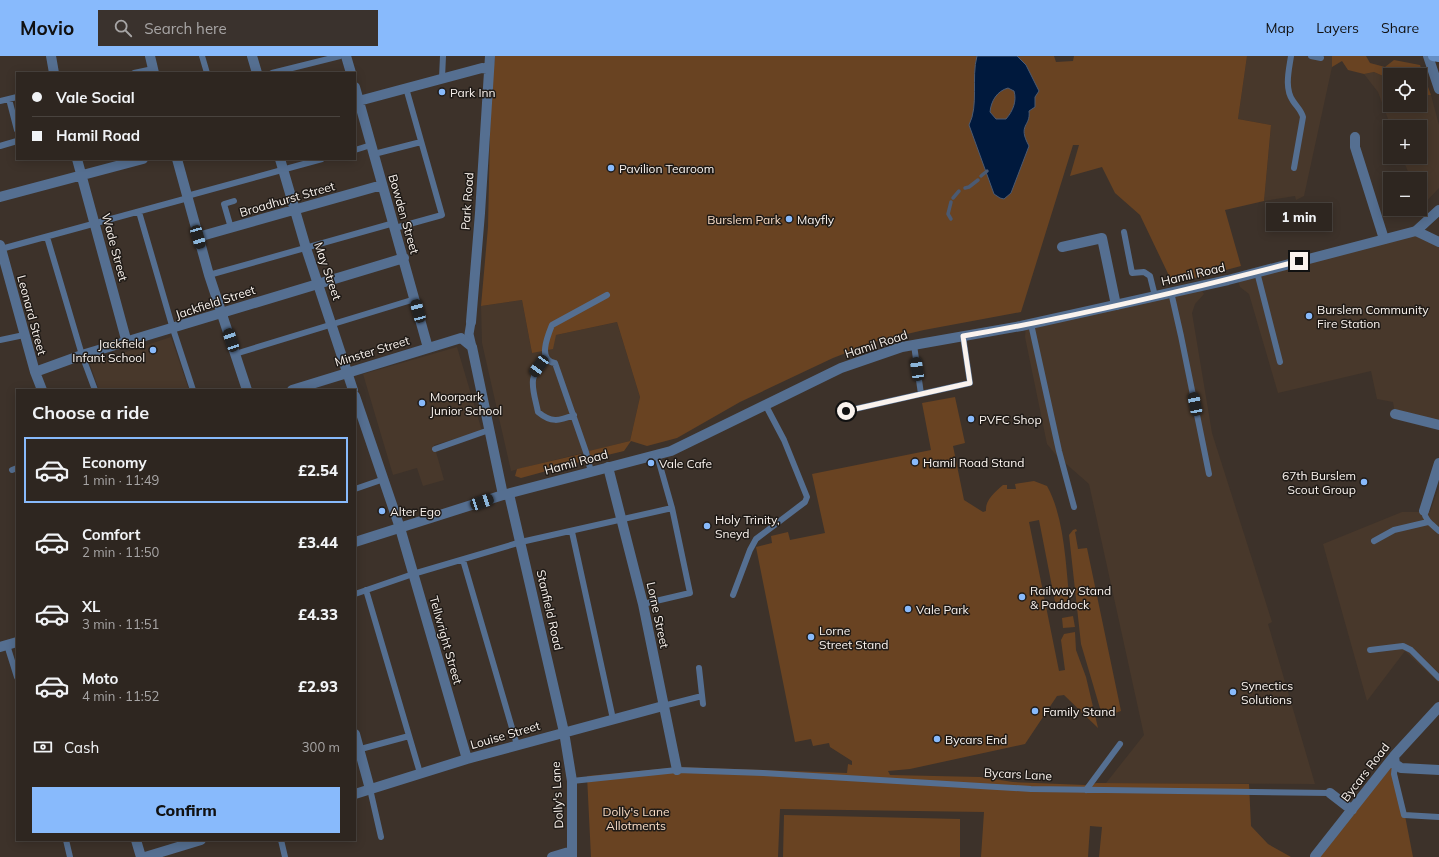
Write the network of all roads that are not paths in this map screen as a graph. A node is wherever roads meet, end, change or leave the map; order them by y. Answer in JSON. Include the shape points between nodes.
{"nodes":[{"id":1,"x":51,"y":56,"type":"edge"},
{"id":2,"x":150,"y":56,"type":"edge"},
{"id":3,"x":202,"y":56,"type":"edge"},
{"id":4,"x":252,"y":56,"type":"edge"},
{"id":5,"x":340,"y":56,"type":"edge"},
{"id":6,"x":346,"y":56,"type":"edge"},
{"id":7,"x":442,"y":56,"type":"edge"},
{"id":8,"x":490,"y":56,"type":"edge"},
{"id":9,"x":1291,"y":56,"type":"edge"},
{"id":10,"x":1311,"y":56,"type":"edge"},
{"id":11,"x":1428,"y":56,"type":"edge"},
{"id":12,"x":1433,"y":56,"type":"edge"},
{"id":13,"x":1439,"y":57,"type":"edge"},
{"id":14,"x":1321,"y":58,"type":"dead end"},
{"id":15,"x":489,"y":69,"type":"junction"},
{"id":16,"x":154,"y":71,"type":"edge"},
{"id":17,"x":54,"y":72,"type":"edge"},
{"id":18,"x":144,"y":72,"type":"edge"},
{"id":19,"x":207,"y":72,"type":"edge"},
{"id":20,"x":257,"y":72,"type":"edge"},
{"id":21,"x":276,"y":72,"type":"edge"},
{"id":22,"x":351,"y":72,"type":"edge"},
{"id":23,"x":442,"y":78,"type":"junction"},
{"id":24,"x":406,"y":88,"type":"junction"},
{"id":25,"x":1439,"y":89,"type":"edge"},
{"id":26,"x":16,"y":98,"type":"edge"},
{"id":27,"x":9,"y":99,"type":"junction"},
{"id":28,"x":0,"y":101,"type":"edge"},
{"id":29,"x":357,"y":102,"type":"edge"},
{"id":30,"x":16,"y":126,"type":"edge"},
{"id":31,"x":1355,"y":137,"type":"dead end"},
{"id":32,"x":16,"y":142,"type":"edge"},
{"id":33,"x":421,"y":142,"type":"junction"},
{"id":34,"x":0,"y":146,"type":"edge"},
{"id":35,"x":356,"y":150,"type":"edge"},
{"id":36,"x":373,"y":150,"type":"junction"},
{"id":37,"x":76,"y":160,"type":"edge"},
{"id":38,"x":140,"y":160,"type":"edge"},
{"id":39,"x":177,"y":160,"type":"edge"},
{"id":40,"x":280,"y":160,"type":"edge"},
{"id":41,"x":318,"y":160,"type":"edge"},
{"id":42,"x":1294,"y":168,"type":"dead end"},
{"id":43,"x":283,"y":170,"type":"junction"},
{"id":44,"x":81,"y":176,"type":"junction"},
{"id":45,"x":382,"y":185,"type":"junction"},
{"id":46,"x":0,"y":196,"type":"edge"},
{"id":47,"x":187,"y":197,"type":"junction"},
{"id":48,"x":234,"y":201,"type":"dead end"},
{"id":49,"x":1439,"y":210,"type":"edge"},
{"id":50,"x":295,"y":211,"type":"junction"},
{"id":51,"x":139,"y":212,"type":"junction"},
{"id":52,"x":95,"y":224,"type":"junction"},
{"id":53,"x":394,"y":226,"type":"junction"},
{"id":54,"x":231,"y":228,"type":"junction"},
{"id":55,"x":1416,"y":230,"type":"junction"},
{"id":56,"x":1124,"y":232,"type":"dead end"},
{"id":57,"x":47,"y":237,"type":"junction"},
{"id":58,"x":198,"y":237,"type":"junction"},
{"id":59,"x":1384,"y":239,"type":"junction"},
{"id":60,"x":1439,"y":242,"type":"edge"},
{"id":61,"x":1062,"y":247,"type":"dead end"},
{"id":62,"x":1,"y":248,"type":"edge"},
{"id":63,"x":306,"y":248,"type":"junction"},
{"id":64,"x":404,"y":258,"type":"junction"},
{"id":65,"x":1257,"y":272,"type":"junction"},
{"id":66,"x":209,"y":275,"type":"junction"},
{"id":67,"x":318,"y":283,"type":"junction"},
{"id":68,"x":1170,"y":292,"type":"junction"},
{"id":69,"x":607,"y":295,"type":"dead end"},
{"id":70,"x":1155,"y":296,"type":"junction"},
{"id":71,"x":415,"y":299,"type":"junction"},
{"id":72,"x":1116,"y":305,"type":"junction"},
{"id":73,"x":222,"y":314,"type":"junction"},
{"id":74,"x":471,"y":322,"type":"joint"},
{"id":75,"x":1030,"y":324,"type":"junction"},
{"id":76,"x":332,"y":325,"type":"junction"},
{"id":77,"x":173,"y":329,"type":"junction"},
{"id":78,"x":24,"y":335,"type":"junction"},
{"id":79,"x":963,"y":336,"type":"junction"},
{"id":80,"x":0,"y":340,"type":"edge"},
{"id":81,"x":127,"y":343,"type":"junction"},
{"id":82,"x":914,"y":345,"type":"junction"},
{"id":83,"x":472,"y":347,"type":"junction"},
{"id":84,"x":428,"y":348,"type":"junction"},
{"id":85,"x":235,"y":354,"type":"junction"},
{"id":86,"x":82,"y":355,"type":"junction"},
{"id":87,"x":547,"y":359,"type":"junction"},
{"id":88,"x":1280,"y":362,"type":"dead end"},
{"id":89,"x":34,"y":372,"type":"junction"},
{"id":90,"x":347,"y":373,"type":"junction"},
{"id":91,"x":42,"y":389,"type":"edge"},
{"id":92,"x":95,"y":389,"type":"edge"},
{"id":93,"x":193,"y":389,"type":"edge"},
{"id":94,"x":248,"y":389,"type":"edge"},
{"id":95,"x":295,"y":389,"type":"edge"},
{"id":96,"x":353,"y":389,"type":"edge"},
{"id":97,"x":921,"y":394,"type":"junction"},
{"id":98,"x":356,"y":403,"type":"edge"},
{"id":99,"x":765,"y":404,"type":"junction"},
{"id":100,"x":846,"y":411,"type":"dead end"},
{"id":101,"x":1395,"y":414,"type":"dead end"},
{"id":102,"x":574,"y":415,"type":"junction"},
{"id":103,"x":358,"y":416,"type":"edge"},
{"id":104,"x":1439,"y":425,"type":"edge"},
{"id":105,"x":489,"y":430,"type":"junction"},
{"id":106,"x":435,"y":449,"type":"dead end"},
{"id":107,"x":657,"y":455,"type":"junction"},
{"id":108,"x":1439,"y":463,"type":"edge"},
{"id":109,"x":608,"y":467,"type":"junction"},
{"id":110,"x":591,"y":472,"type":"junction"},
{"id":111,"x":1209,"y":474,"type":"dead end"},
{"id":112,"x":384,"y":479,"type":"junction"},
{"id":113,"x":356,"y":489,"type":"edge"},
{"id":114,"x":506,"y":494,"type":"junction"},
{"id":115,"x":1074,"y":507,"type":"dead end"},
{"id":116,"x":672,"y":508,"type":"junction"},
{"id":117,"x":1424,"y":511,"type":"joint"},
{"id":118,"x":622,"y":520,"type":"junction"},
{"id":119,"x":1428,"y":522,"type":"junction"},
{"id":120,"x":400,"y":528,"type":"junction"},
{"id":121,"x":1439,"y":531,"type":"edge"},
{"id":122,"x":572,"y":532,"type":"junction"},
{"id":123,"x":1374,"y":541,"type":"dead end"},
{"id":124,"x":356,"y":542,"type":"edge"},
{"id":125,"x":521,"y":542,"type":"junction"},
{"id":126,"x":463,"y":560,"type":"junction"},
{"id":127,"x":413,"y":574,"type":"junction"},
{"id":128,"x":366,"y":590,"type":"junction"},
{"id":129,"x":356,"y":594,"type":"edge"},
{"id":130,"x":733,"y":595,"type":"dead end"},
{"id":131,"x":643,"y":604,"type":"junction"},
{"id":132,"x":16,"y":642,"type":"edge"},
{"id":133,"x":3,"y":646,"type":"edge"},
{"id":134,"x":1370,"y":650,"type":"dead end"},
{"id":135,"x":699,"y":668,"type":"dead end"},
{"id":136,"x":16,"y":675,"type":"edge"},
{"id":137,"x":1439,"y":678,"type":"edge"},
{"id":138,"x":702,"y":696,"type":"junction"},
{"id":139,"x":703,"y":704,"type":"dead end"},
{"id":140,"x":663,"y":706,"type":"junction"},
{"id":141,"x":1439,"y":707,"type":"edge"},
{"id":142,"x":613,"y":719,"type":"junction"},
{"id":143,"x":564,"y":732,"type":"junction"},
{"id":144,"x":409,"y":736,"type":"junction"},
{"id":145,"x":1120,"y":744,"type":"dead end"},
{"id":146,"x":517,"y":745,"type":"junction"},
{"id":147,"x":357,"y":750,"type":"edge"},
{"id":148,"x":467,"y":759,"type":"junction"},
{"id":149,"x":1395,"y":760,"type":"junction"},
{"id":150,"x":677,"y":770,"type":"junction"},
{"id":151,"x":1439,"y":770,"type":"edge"},
{"id":152,"x":420,"y":773,"type":"junction"},
{"id":153,"x":572,"y":781,"type":"junction"},
{"id":154,"x":370,"y":789,"type":"junction"},
{"id":155,"x":1086,"y":790,"type":"junction"},
{"id":156,"x":1330,"y":793,"type":"joint"},
{"id":157,"x":356,"y":794,"type":"edge"},
{"id":158,"x":1354,"y":808,"type":"junction"},
{"id":159,"x":1439,"y":817,"type":"edge"},
{"id":160,"x":381,"y":837,"type":"dead end"},
{"id":161,"x":66,"y":841,"type":"edge"},
{"id":162,"x":136,"y":841,"type":"edge"},
{"id":163,"x":198,"y":841,"type":"edge"},
{"id":164,"x":281,"y":841,"type":"edge"},
{"id":165,"x":572,"y":854,"type":"edge"},
{"id":166,"x":161,"y":855,"type":"edge"},
{"id":167,"x":1315,"y":856,"type":"edge"},
{"id":168,"x":70,"y":857,"type":"edge"},
{"id":169,"x":140,"y":857,"type":"edge"},
{"id":170,"x":145,"y":857,"type":"edge"},
{"id":171,"x":285,"y":857,"type":"edge"},
{"id":172,"x":552,"y":857,"type":"edge"}],
"edges":[{"from":1,"to":17,"type":"street"},
{"from":2,"to":16,"type":"street"},
{"from":3,"to":19,"type":"lane"},
{"from":4,"to":20,"type":"street"},
{"from":5,"to":21,"type":"lane"},
{"from":6,"to":22,"type":"street"},
{"from":7,"to":23,"type":"lane"},
{"from":8,"to":15,"type":"street","name":"Park Road"},
{"from":9,"to":42,"type":"lane","via":[[1287,90],[1303,117]]},
{"from":10,"to":14,"type":"lane"},
{"from":11,"to":25,"type":"street"},
{"from":12,"to":13,"type":"main road"},
{"from":15,"to":23,"type":"street","via":[[482,68]]},
{"from":15,"to":74,"type":"street","name":"Park Road"},
{"from":16,"to":18,"type":"lane"},
{"from":23,"to":24,"type":"street"},
{"from":24,"to":29,"type":"street"},
{"from":24,"to":33,"type":"lane"},
{"from":26,"to":27,"type":"lane"},
{"from":27,"to":28,"type":"lane"},
{"from":27,"to":30,"type":"lane"},
{"from":29,"to":36,"type":"street","name":"Bowden Street"},
{"from":31,"to":59,"type":"street","via":[[1355,148]]},
{"from":32,"to":34,"type":"lane"},
{"from":33,"to":36,"type":"lane"},
{"from":33,"to":53,"type":"lane","via":[[442,215]]},
{"from":35,"to":36,"type":"lane"},
{"from":36,"to":45,"type":"street","name":"Bowden Street"},
{"from":37,"to":44,"type":"street","name":"Wade Street"},
{"from":38,"to":44,"type":"street"},
{"from":39,"to":47,"type":"street"},
{"from":40,"to":43,"type":"street","name":"May Street"},
{"from":41,"to":43,"type":"lane"},
{"from":43,"to":47,"type":"lane"},
{"from":43,"to":50,"type":"street","name":"May Street"},
{"from":44,"to":46,"type":"street"},
{"from":44,"to":52,"type":"street","name":"Wade Street"},
{"from":45,"to":50,"type":"street","name":"Broadhurst Street"},
{"from":45,"to":53,"type":"street","name":"Bowden Street"},
{"from":47,"to":51,"type":"lane"},
{"from":47,"to":58,"type":"street"},
{"from":48,"to":54,"type":"lane","via":[[224,204]]},
{"from":49,"to":55,"type":"street","name":"Hamil Road"},
{"from":50,"to":54,"type":"street","name":"Broadhurst Street"},
{"from":50,"to":63,"type":"street","name":"May Street"},
{"from":51,"to":52,"type":"lane"},
{"from":51,"to":77,"type":"lane"},
{"from":52,"to":57,"type":"lane"},
{"from":52,"to":81,"type":"street","name":"Wade Street"},
{"from":53,"to":63,"type":"lane"},
{"from":53,"to":64,"type":"street","name":"Bowden Street"},
{"from":54,"to":58,"type":"street","name":"Broadhurst Street"},
{"from":55,"to":59,"type":"street","name":"Hamil Road"},
{"from":55,"to":60,"type":"street"},
{"from":56,"to":70,"type":"lane","via":[[1132,273],[1144,272],[1150,276]]},
{"from":57,"to":62,"type":"lane"},
{"from":57,"to":86,"type":"lane"},
{"from":58,"to":66,"type":"street"},
{"from":59,"to":65,"type":"street","name":"Hamil Road"},
{"from":61,"to":72,"type":"street","via":[[1102,238]]},
{"from":62,"to":78,"type":"street","name":"Leonard Street"},
{"from":63,"to":66,"type":"lane"},
{"from":63,"to":67,"type":"street","name":"May Street"},
{"from":64,"to":67,"type":"street","name":"Jackfield Street"},
{"from":64,"to":71,"type":"street","name":"Bowden Street"},
{"from":65,"to":68,"type":"street","name":"Hamil Road"},
{"from":65,"to":88,"type":"lane"},
{"from":66,"to":73,"type":"street"},
{"from":67,"to":73,"type":"street","name":"Jackfield Street"},
{"from":67,"to":76,"type":"street","name":"May Street"},
{"from":68,"to":70,"type":"street","name":"Hamil Road"},
{"from":68,"to":111,"type":"lane","via":[[1186,356]]},
{"from":69,"to":87,"type":"lane","via":[[552,325],[544,350]]},
{"from":70,"to":72,"type":"street","name":"Hamil Road"},
{"from":71,"to":76,"type":"lane"},
{"from":71,"to":84,"type":"street","name":"Bowden Street"},
{"from":72,"to":75,"type":"street","name":"Hamil Road"},
{"from":73,"to":77,"type":"street","name":"Jackfield Street"},
{"from":73,"to":85,"type":"street"},
{"from":74,"to":83,"type":"street","name":"Park Road"},
{"from":75,"to":79,"type":"street","name":"Hamil Road"},
{"from":75,"to":115,"type":"lane"},
{"from":76,"to":85,"type":"lane"},
{"from":76,"to":90,"type":"street","name":"May Street"},
{"from":77,"to":81,"type":"street","name":"Jackfield Street"},
{"from":77,"to":93,"type":"lane"},
{"from":78,"to":80,"type":"lane"},
{"from":78,"to":89,"type":"street","name":"Leonard Street"},
{"from":79,"to":82,"type":"street","name":"Hamil Road"},
{"from":79,"to":97,"type":"lane","via":[[970,383]]},
{"from":81,"to":86,"type":"street","name":"Jackfield Street"},
{"from":82,"to":97,"type":"lane"},
{"from":82,"to":99,"type":"street","name":"Hamil Road","via":[[841,368]]},
{"from":83,"to":84,"type":"street","name":"Minster Street","via":[[461,338]]},
{"from":83,"to":105,"type":"street","name":"Park Road"},
{"from":84,"to":90,"type":"street","name":"Minster Street"},
{"from":85,"to":94,"type":"street"},
{"from":86,"to":89,"type":"street","name":"Jackfield Street"},
{"from":86,"to":92,"type":"lane"},
{"from":87,"to":102,"type":"lane","via":[[555,363]]},
{"from":87,"to":102,"type":"lane","via":[[534,373],[538,412],[544,418],[553,421]]},
{"from":89,"to":91,"type":"street","name":"Leonard Street"},
{"from":90,"to":95,"type":"street","name":"Minster Street"},
{"from":90,"to":96,"type":"street","name":"May Street"},
{"from":97,"to":100,"type":"lane"},
{"from":98,"to":103,"type":"street"},
{"from":99,"to":107,"type":"street","name":"Hamil Road","via":[[685,445]]},
{"from":99,"to":130,"type":"lane","via":[[784,440],[807,497],[805,502],[756,539]]},
{"from":101,"to":104,"type":"street"},
{"from":102,"to":110,"type":"lane"},
{"from":103,"to":112,"type":"street"},
{"from":105,"to":106,"type":"lane"},
{"from":105,"to":114,"type":"street","name":"Park Road"},
{"from":107,"to":109,"type":"street","name":"Hamil Road"},
{"from":107,"to":116,"type":"lane"},
{"from":108,"to":117,"type":"street"},
{"from":109,"to":110,"type":"street","name":"Hamil Road"},
{"from":109,"to":118,"type":"street","name":"Lorne Street"},
{"from":110,"to":114,"type":"street","name":"Hamil Road"},
{"from":112,"to":113,"type":"lane"},
{"from":112,"to":120,"type":"street"},
{"from":114,"to":120,"type":"street","name":"Hamil Road"},
{"from":114,"to":125,"type":"street","name":"Stanfield Road"},
{"from":116,"to":118,"type":"lane"},
{"from":116,"to":131,"type":"lane","via":[[690,593]]},
{"from":117,"to":119,"type":"lane"},
{"from":118,"to":122,"type":"lane"},
{"from":118,"to":131,"type":"street","name":"Lorne Street"},
{"from":119,"to":121,"type":"lane"},
{"from":119,"to":123,"type":"lane","via":[[1394,530]]},
{"from":120,"to":124,"type":"street","name":"Hamil Road"},
{"from":120,"to":127,"type":"street","name":"Tellwright Street"},
{"from":122,"to":125,"type":"lane"},
{"from":122,"to":142,"type":"lane"},
{"from":125,"to":126,"type":"lane"},
{"from":125,"to":143,"type":"street","name":"Stanfield Road"},
{"from":126,"to":127,"type":"lane"},
{"from":126,"to":146,"type":"lane"},
{"from":127,"to":128,"type":"lane"},
{"from":127,"to":148,"type":"street","name":"Tellwright Street"},
{"from":128,"to":129,"type":"lane"},
{"from":128,"to":144,"type":"lane"},
{"from":131,"to":140,"type":"street","name":"Lorne Street"},
{"from":132,"to":133,"type":"street"},
{"from":133,"to":136,"type":"lane"},
{"from":134,"to":137,"type":"lane","via":[[1403,646],[1411,650]]},
{"from":135,"to":138,"type":"lane"},
{"from":138,"to":139,"type":"lane"},
{"from":138,"to":140,"type":"lane"},
{"from":140,"to":142,"type":"street","name":"Louise Street"},
{"from":140,"to":150,"type":"street","name":"Lorne Street"},
{"from":141,"to":149,"type":"street","name":"Bycars Road"},
{"from":142,"to":143,"type":"street","name":"Louise Street"},
{"from":143,"to":146,"type":"street","name":"Louise Street"},
{"from":143,"to":153,"type":"street","name":"Dolly's Lane"},
{"from":144,"to":147,"type":"lane"},
{"from":144,"to":152,"type":"lane"},
{"from":145,"to":155,"type":"lane"},
{"from":146,"to":148,"type":"street","name":"Louise Street"},
{"from":147,"to":154,"type":"street"},
{"from":148,"to":152,"type":"street","name":"Louise Street"},
{"from":149,"to":151,"type":"street","via":[[1401,768]]},
{"from":149,"to":158,"type":"street","name":"Bycars Road","via":[[1382,772]]},
{"from":149,"to":159,"type":"lane","via":[[1394,774],[1404,815]]},
{"from":150,"to":153,"type":"lane","name":"Bycars Lane"},
{"from":150,"to":155,"type":"lane","name":"Bycars Lane"},
{"from":152,"to":154,"type":"street","name":"Louise Street"},
{"from":153,"to":165,"type":"street","name":"Dolly's Lane"},
{"from":154,"to":157,"type":"street","name":"Louise Street"},
{"from":154,"to":160,"type":"lane"},
{"from":155,"to":156,"type":"lane","name":"Bycars Lane"},
{"from":156,"to":158,"type":"street","name":"Bycars Lane"},
{"from":158,"to":167,"type":"street","name":"Bycars Road"},
{"from":161,"to":168,"type":"lane"},
{"from":162,"to":169,"type":"street"},
{"from":163,"to":166,"type":"street"},
{"from":164,"to":171,"type":"lane"},
{"from":165,"to":172,"type":"street"},
{"from":166,"to":170,"type":"street"}]}
